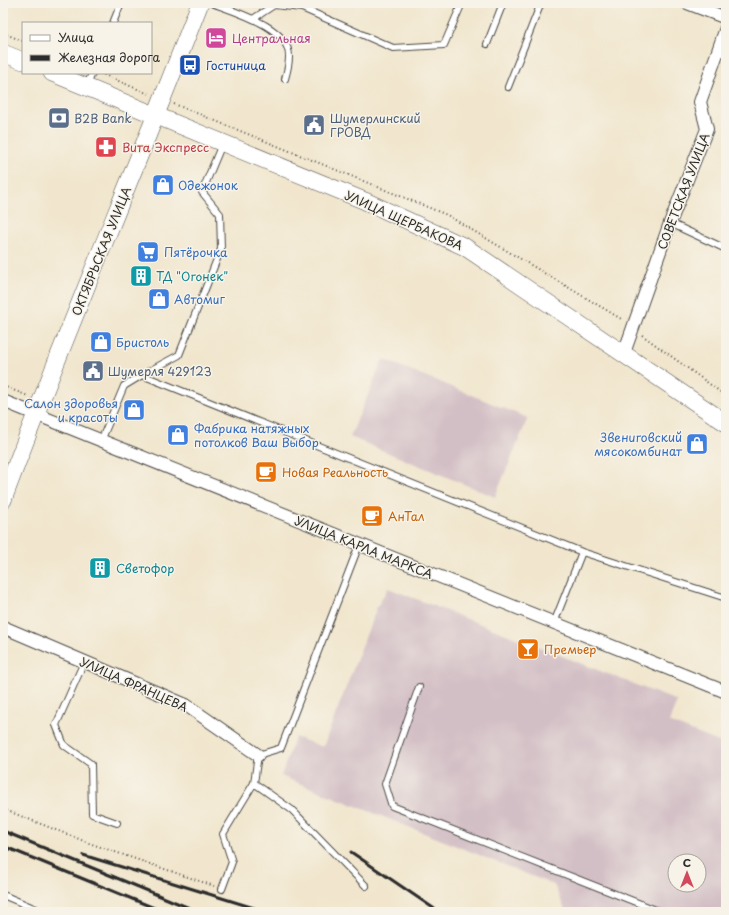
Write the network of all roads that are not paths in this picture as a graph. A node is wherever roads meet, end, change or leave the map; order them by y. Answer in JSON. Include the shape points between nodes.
{"nodes":[{"id":1,"x":121,"y":3,"type":"edge"},
{"id":2,"x":200,"y":3,"type":"edge"},
{"id":3,"x":212,"y":3,"type":"edge"},
{"id":4,"x":314,"y":3,"type":"edge"},
{"id":5,"x":462,"y":3,"type":"edge"},
{"id":6,"x":503,"y":3,"type":"edge"},
{"id":7,"x":541,"y":3,"type":"edge"},
{"id":8,"x":687,"y":3,"type":"edge"},
{"id":9,"x":302,"y":8,"type":"junction"},
{"id":10,"x":726,"y":18,"type":"edge"},
{"id":11,"x":253,"y":20,"type":"junction"},
{"id":12,"x":113,"y":22,"type":"edge"},
{"id":13,"x":726,"y":28,"type":"edge"},
{"id":14,"x":487,"y":44,"type":"dead end"},
{"id":15,"x":3,"y":53,"type":"edge"},
{"id":16,"x":22,"y":61,"type":"edge"},
{"id":17,"x":57,"y":74,"type":"edge"},
{"id":18,"x":285,"y":79,"type":"dead end"},
{"id":19,"x":89,"y":80,"type":"edge"},
{"id":20,"x":508,"y":87,"type":"dead end"},
{"id":21,"x":157,"y":115,"type":"junction"},
{"id":22,"x":222,"y":142,"type":"junction"},
{"id":23,"x":670,"y":223,"type":"junction"},
{"id":24,"x":726,"y":249,"type":"edge"},
{"id":25,"x":624,"y":352,"type":"junction"},
{"id":26,"x":142,"y":375,"type":"junction"},
{"id":27,"x":3,"y":401,"type":"edge"},
{"id":28,"x":35,"y":414,"type":"junction"},
{"id":29,"x":726,"y":423,"type":"edge"},
{"id":30,"x":101,"y":440,"type":"junction"},
{"id":31,"x":3,"y":500,"type":"edge"},
{"id":32,"x":359,"y":545,"type":"junction"},
{"id":33,"x":582,"y":552,"type":"junction"},
{"id":34,"x":726,"y":598,"type":"edge"},
{"id":35,"x":554,"y":623,"type":"junction"},
{"id":36,"x":3,"y":627,"type":"edge"},
{"id":37,"x":84,"y":662,"type":"junction"},
{"id":38,"x":419,"y":687,"type":"dead end"},
{"id":39,"x":726,"y":692,"type":"edge"},
{"id":40,"x":258,"y":756,"type":"junction"},
{"id":41,"x":254,"y":783,"type":"junction"},
{"id":42,"x":116,"y":822,"type":"dead end"},
{"id":43,"x":366,"y":886,"type":"dead end"},
{"id":44,"x":222,"y":889,"type":"road end"},
{"id":45,"x":3,"y":895,"type":"edge"},
{"id":46,"x":43,"y":912,"type":"edge"},
{"id":47,"x":661,"y":912,"type":"edge"}],
"edges":[{"from":1,"to":12,"type":"lane"},
{"from":2,"to":21,"type":"main road","name":"ОКТЯБРЬСКАЯ УЛИЦА"},
{"from":3,"to":11,"type":"lane"},
{"from":4,"to":9,"type":"lane"},
{"from":5,"to":9,"type":"lane","via":[[444,45],[393,48]]},
{"from":6,"to":14,"type":"lane"},
{"from":7,"to":20,"type":"lane"},
{"from":8,"to":10,"type":"street"},
{"from":9,"to":11,"type":"lane","via":[[274,5]]},
{"from":11,"to":18,"type":"lane","via":[[281,36],[290,56]]},
{"from":13,"to":23,"type":"street","name":"СОВЕТСКАЯ УЛИЦА","via":[[700,102],[707,129]]},
{"from":15,"to":16,"type":"main road"},
{"from":17,"to":19,"type":"main road","name":"УЛИЦА ЩЕРБАКОВА"},
{"from":19,"to":21,"type":"main road","name":"УЛИЦА ЩЕРБАКОВА"},
{"from":21,"to":22,"type":"main road","name":"УЛИЦА ЩЕРБАКОВА"},
{"from":21,"to":28,"type":"main road","name":"ОКТЯБРЬСКАЯ УЛИЦА"},
{"from":22,"to":25,"type":"main road","name":"УЛИЦА ЩЕРБАКОВА","via":[[365,201],[466,247]]},
{"from":22,"to":26,"type":"lane","via":[[202,192],[220,214],[221,249],[179,355]]},
{"from":23,"to":24,"type":"lane"},
{"from":23,"to":25,"type":"street","name":"СОВЕТСКАЯ УЛИЦА"},
{"from":25,"to":29,"type":"main road","name":"УЛИЦА ЩЕРБАКОВА"},
{"from":26,"to":30,"type":"lane","via":[[124,386]]},
{"from":26,"to":33,"type":"lane"},
{"from":27,"to":28,"type":"street","name":"УЛИЦА КАРЛА МАРКСА"},
{"from":28,"to":30,"type":"street","name":"УЛИЦА КАРЛА МАРКСА"},
{"from":28,"to":31,"type":"main road","name":"ОКТЯБРЬСКАЯ УЛИЦА"},
{"from":30,"to":32,"type":"street","name":"УЛИЦА КАРЛА МАРКСА"},
{"from":32,"to":35,"type":"street","name":"УЛИЦА КАРЛА МАРКСА"},
{"from":32,"to":40,"type":"lane","via":[[281,748]]},
{"from":33,"to":34,"type":"lane"},
{"from":33,"to":35,"type":"lane"},
{"from":35,"to":39,"type":"street","name":"УЛИЦА КАРЛА МАРКСА"},
{"from":36,"to":37,"type":"street","name":"УЛИЦА ФРАНЦЕВА"},
{"from":37,"to":40,"type":"street","name":"УЛИЦА ФРАНЦЕВА","via":[[186,705]]},
{"from":37,"to":42,"type":"lane","via":[[56,725],[64,745],[90,764],[92,814]]},
{"from":38,"to":47,"type":"lane","via":[[385,784],[392,806]]},
{"from":40,"to":41,"type":"lane"},
{"from":41,"to":43,"type":"lane","via":[[292,810]]},
{"from":41,"to":44,"type":"lane","via":[[223,834],[232,862]]},
{"from":45,"to":46,"type":"lane"}]}
